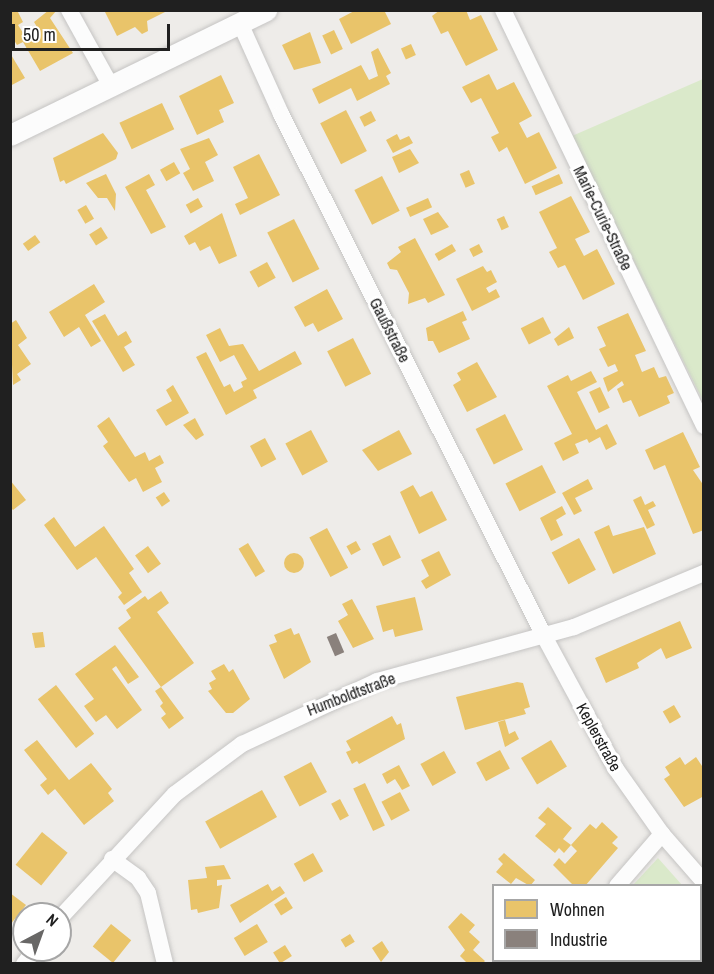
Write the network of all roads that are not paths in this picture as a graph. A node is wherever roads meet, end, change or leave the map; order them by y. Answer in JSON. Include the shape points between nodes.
{"nodes":[{"id":1,"x":69,"y":10,"type":"edge"},
{"id":2,"x":266,"y":10,"type":"edge"},
{"id":3,"x":503,"y":10,"type":"edge"},
{"id":4,"x":240,"y":23,"type":"junction"},
{"id":5,"x":111,"y":86,"type":"junction"},
{"id":6,"x":10,"y":135,"type":"edge"},
{"id":7,"x":704,"y":426,"type":"edge"},
{"id":8,"x":704,"y":573,"type":"edge"},
{"id":9,"x":544,"y":636,"type":"junction"},
{"id":10,"x":662,"y":834,"type":"junction"},
{"id":11,"x":112,"y":859,"type":"junction"},
{"id":12,"x":704,"y":882,"type":"edge"},
{"id":13,"x":617,"y":884,"type":"edge"},
{"id":14,"x":72,"y":904,"type":"edge"},
{"id":15,"x":165,"y":963,"type":"edge"}],
"edges":[{"from":1,"to":5,"type":"street"},
{"from":2,"to":4,"type":"street"},
{"from":3,"to":7,"type":"street","name":"Marie-Curie-Straße"},
{"from":4,"to":5,"type":"street"},
{"from":4,"to":9,"type":"street","name":"Gaußstraße","via":[[281,114]]},
{"from":5,"to":6,"type":"street"},
{"from":8,"to":9,"type":"street","name":"Humboldtstraße"},
{"from":9,"to":10,"type":"street","name":"Keplerstraße","via":[[616,769]]},
{"from":9,"to":11,"type":"street","name":"Humboldtstraße","via":[[376,681],[297,715],[209,766],[175,794]]},
{"from":10,"to":12,"type":"street","name":"Keplerstraße"},
{"from":10,"to":13,"type":"street"},
{"from":11,"to":14,"type":"street","name":"Humboldtstraße"},
{"from":11,"to":15,"type":"street","via":[[138,878],[148,893]]}]}
